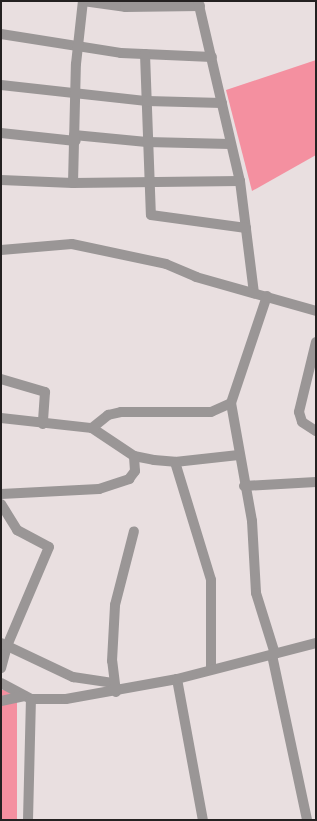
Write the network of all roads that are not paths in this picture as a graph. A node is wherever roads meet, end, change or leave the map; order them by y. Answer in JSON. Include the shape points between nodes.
{"nodes":[{"id":1,"x":83,"y":1,"type":"edge"},
{"id":2,"x":199,"y":3,"type":"edge"},
{"id":3,"x":1,"y":34,"type":"edge"},
{"id":4,"x":78,"y":44,"type":"junction"},
{"id":5,"x":145,"y":54,"type":"junction"},
{"id":6,"x":212,"y":58,"type":"junction"},
{"id":7,"x":1,"y":85,"type":"edge"},
{"id":8,"x":75,"y":93,"type":"junction"},
{"id":9,"x":147,"y":101,"type":"junction"},
{"id":10,"x":222,"y":103,"type":"junction"},
{"id":11,"x":1,"y":133,"type":"edge"},
{"id":12,"x":75,"y":138,"type":"junction"},
{"id":13,"x":147,"y":142,"type":"junction"},
{"id":14,"x":230,"y":144,"type":"junction"},
{"id":15,"x":1,"y":180,"type":"edge"},
{"id":16,"x":240,"y":181,"type":"junction"},
{"id":17,"x":73,"y":183,"type":"junction"},
{"id":18,"x":149,"y":183,"type":"junction"},
{"id":19,"x":246,"y":228,"type":"junction"},
{"id":20,"x":1,"y":250,"type":"edge"},
{"id":21,"x":254,"y":293,"type":"junction"},
{"id":22,"x":267,"y":296,"type":"junction"},
{"id":23,"x":316,"y":311,"type":"edge"},
{"id":24,"x":316,"y":342,"type":"edge"},
{"id":25,"x":1,"y":379,"type":"edge"},
{"id":26,"x":231,"y":402,"type":"junction"},
{"id":27,"x":1,"y":418,"type":"edge"},
{"id":28,"x":43,"y":424,"type":"junction"},
{"id":29,"x":92,"y":428,"type":"junction"},
{"id":30,"x":316,"y":431,"type":"edge"},
{"id":31,"x":134,"y":456,"type":"junction"},
{"id":32,"x":239,"y":456,"type":"junction"},
{"id":33,"x":175,"y":462,"type":"junction"},
{"id":34,"x":316,"y":482,"type":"edge"},
{"id":35,"x":244,"y":486,"type":"junction"},
{"id":36,"x":1,"y":494,"type":"edge"},
{"id":37,"x":1,"y":504,"type":"edge"},
{"id":38,"x":134,"y":531,"type":"dead end"},
{"id":39,"x":316,"y":643,"type":"edge"},
{"id":40,"x":4,"y":645,"type":"edge"},
{"id":41,"x":273,"y":654,"type":"junction"},
{"id":42,"x":1,"y":668,"type":"edge"},
{"id":43,"x":212,"y":669,"type":"junction"},
{"id":44,"x":176,"y":679,"type":"junction"},
{"id":45,"x":1,"y":682,"type":"edge"},
{"id":46,"x":114,"y":687,"type":"junction"},
{"id":47,"x":27,"y":698,"type":"junction"},
{"id":48,"x":1,"y":701,"type":"edge"},
{"id":49,"x":28,"y":820,"type":"edge"},
{"id":50,"x":203,"y":820,"type":"edge"},
{"id":51,"x":307,"y":820,"type":"edge"}],
"edges":[{"from":1,"to":2,"type":"street","via":[[125,7]]},
{"from":1,"to":4,"type":"street"},
{"from":2,"to":6,"type":"street"},
{"from":3,"to":4,"type":"street"},
{"from":4,"to":5,"type":"street"},
{"from":4,"to":8,"type":"street"},
{"from":5,"to":6,"type":"street"},
{"from":5,"to":9,"type":"street"},
{"from":6,"to":10,"type":"street"},
{"from":7,"to":8,"type":"street"},
{"from":8,"to":9,"type":"street"},
{"from":8,"to":12,"type":"street"},
{"from":9,"to":10,"type":"street"},
{"from":9,"to":13,"type":"street"},
{"from":10,"to":14,"type":"street"},
{"from":11,"to":12,"type":"street"},
{"from":12,"to":13,"type":"street"},
{"from":12,"to":17,"type":"street"},
{"from":13,"to":14,"type":"street"},
{"from":13,"to":18,"type":"street"},
{"from":14,"to":16,"type":"street"},
{"from":15,"to":17,"type":"street"},
{"from":16,"to":18,"type":"street"},
{"from":16,"to":19,"type":"street"},
{"from":17,"to":18,"type":"street"},
{"from":18,"to":19,"type":"street","via":[[153,216]]},
{"from":19,"to":21,"type":"street"},
{"from":20,"to":21,"type":"street","via":[[72,244],[166,264],[196,278]]},
{"from":21,"to":22,"type":"street"},
{"from":22,"to":23,"type":"street"},
{"from":22,"to":26,"type":"street"},
{"from":24,"to":30,"type":"street","via":[[299,412],[302,422]]},
{"from":25,"to":28,"type":"street","via":[[45,392]]},
{"from":26,"to":29,"type":"street","via":[[211,412],[121,412],[108,416]]},
{"from":26,"to":32,"type":"street"},
{"from":27,"to":28,"type":"street"},
{"from":28,"to":29,"type":"street"},
{"from":29,"to":31,"type":"street"},
{"from":31,"to":33,"type":"street"},
{"from":31,"to":36,"type":"street","via":[[135,471],[129,479],[99,489]]},
{"from":32,"to":33,"type":"street"},
{"from":32,"to":35,"type":"street"},
{"from":33,"to":43,"type":"street","via":[[211,580]]},
{"from":34,"to":35,"type":"street"},
{"from":35,"to":41,"type":"street","via":[[252,521],[256,593]]},
{"from":37,"to":40,"type":"street","via":[[17,530],[49,548]]},
{"from":38,"to":46,"type":"street","via":[[115,605]]},
{"from":39,"to":41,"type":"street"},
{"from":40,"to":42,"type":"street"},
{"from":40,"to":46,"type":"street","via":[[73,677]]},
{"from":41,"to":43,"type":"street"},
{"from":41,"to":51,"type":"street"},
{"from":43,"to":44,"type":"street"},
{"from":44,"to":46,"type":"street"},
{"from":44,"to":50,"type":"street"},
{"from":45,"to":47,"type":"street"},
{"from":46,"to":47,"type":"street","via":[[51,701]]},
{"from":47,"to":48,"type":"street"},
{"from":47,"to":49,"type":"street"}]}
